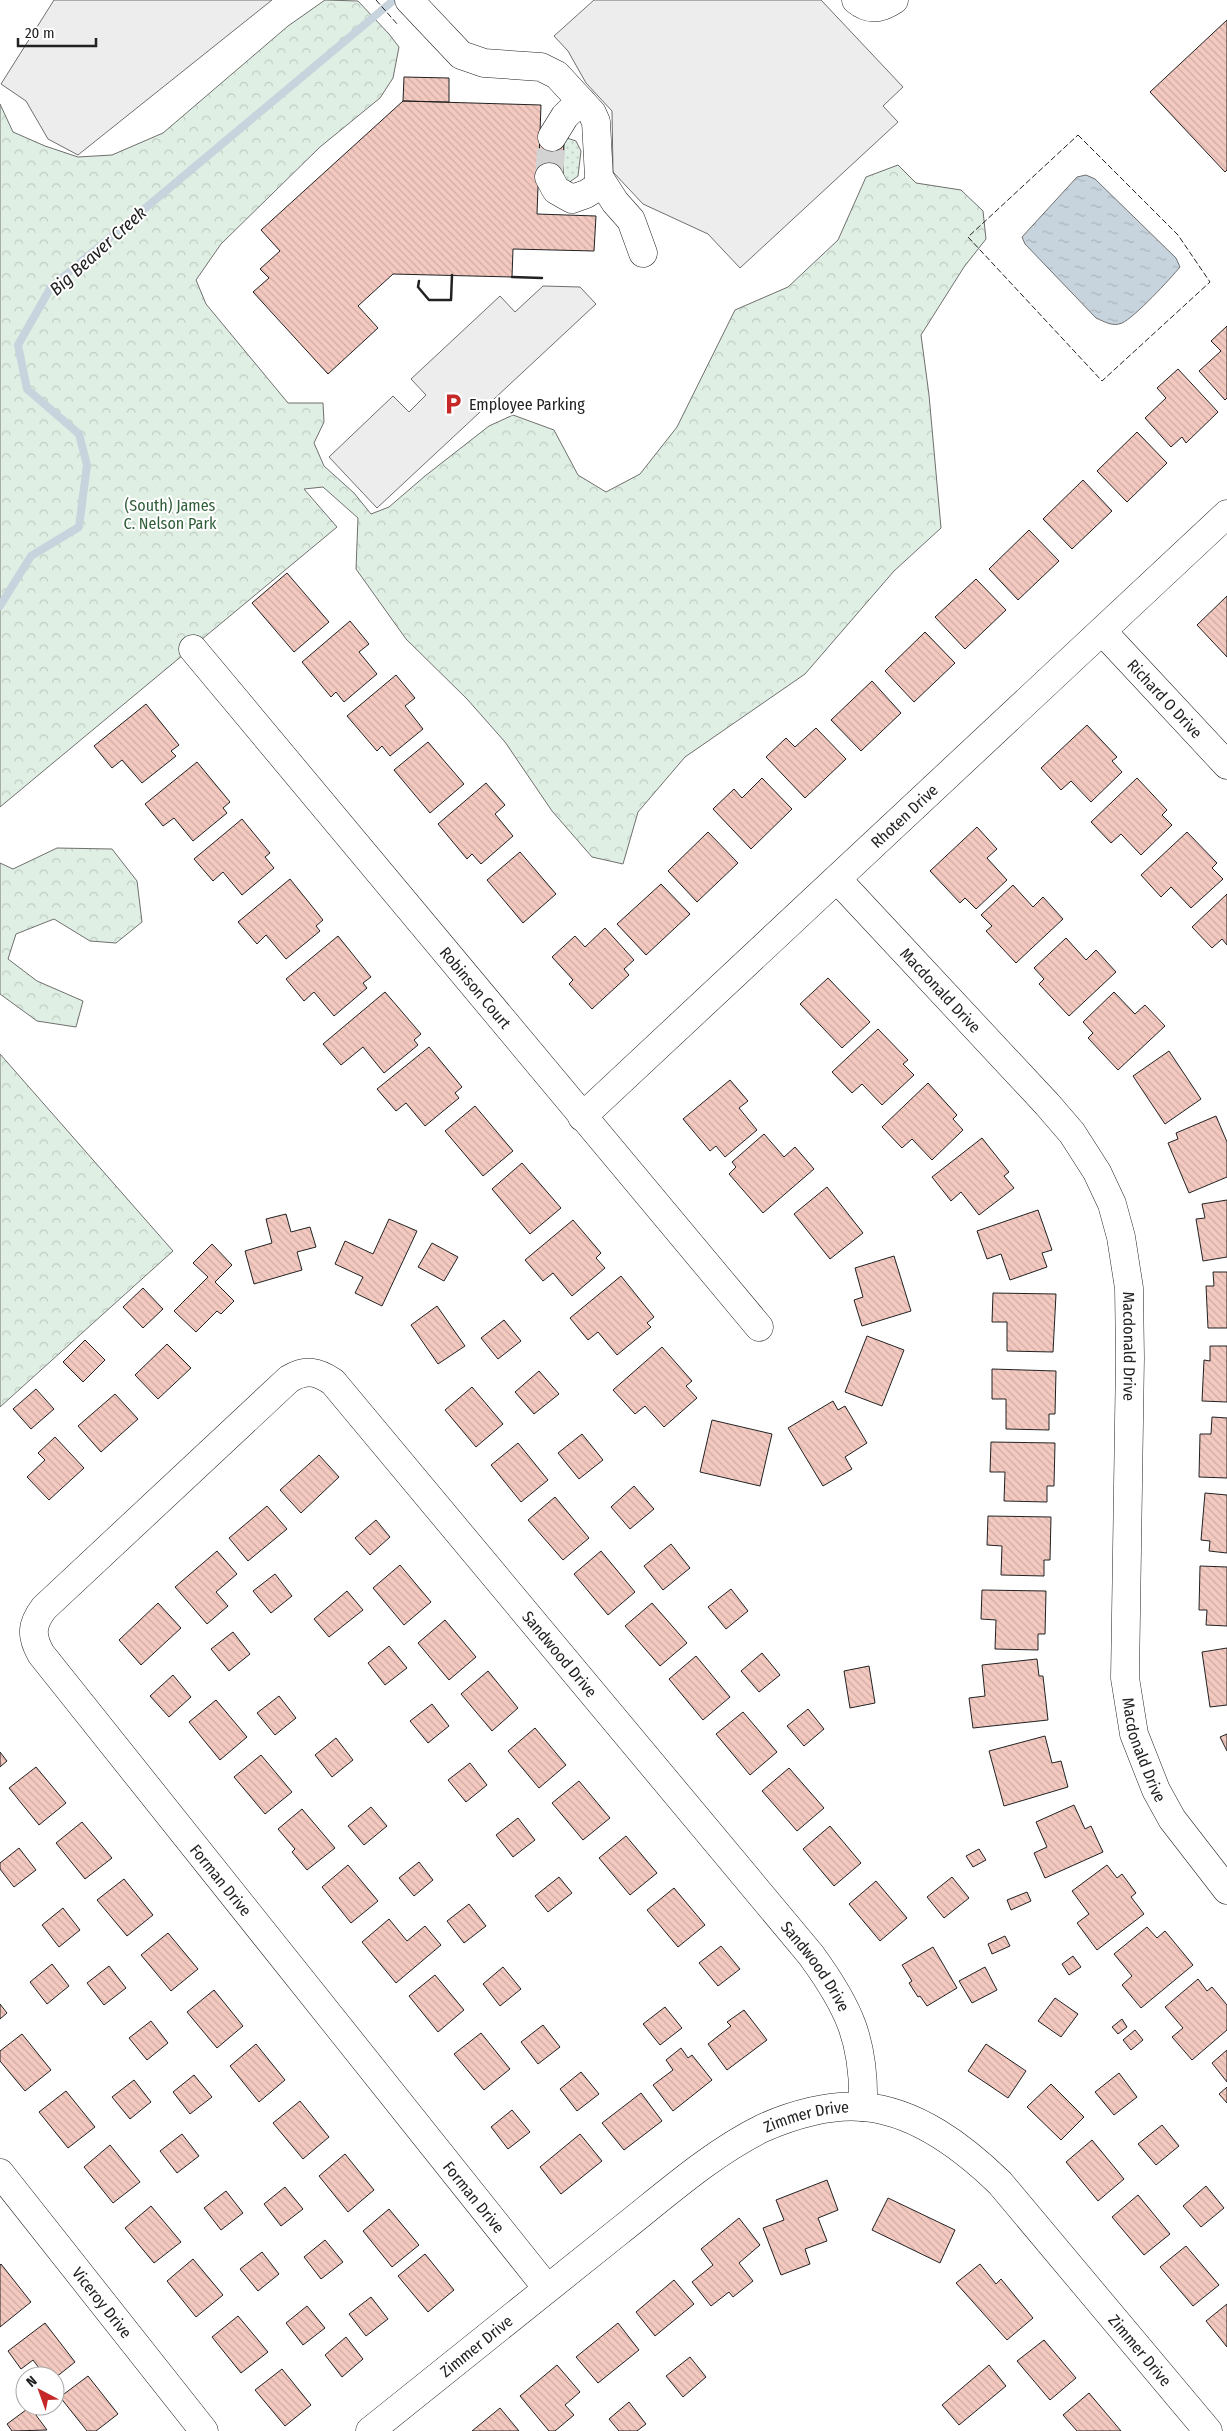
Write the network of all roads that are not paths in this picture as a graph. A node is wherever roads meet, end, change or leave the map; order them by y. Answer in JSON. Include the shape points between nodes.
{"nodes":[{"id":1,"x":856,"y":0,"type":"edge"},
{"id":2,"x":894,"y":0,"type":"edge"},
{"id":3,"x":413,"y":4,"type":"edge"},
{"id":4,"x":581,"y":101,"type":"junction"},
{"id":5,"x":552,"y":136,"type":"tunnel mouth"},
{"id":6,"x":549,"y":176,"type":"tunnel mouth"},
{"id":7,"x":602,"y":184,"type":"junction"},
{"id":8,"x":643,"y":252,"type":"dead end"},
{"id":9,"x":1227,"y":514,"type":"edge"},
{"id":10,"x":1103,"y":632,"type":"junction"},
{"id":11,"x":193,"y":649,"type":"dead end"},
{"id":12,"x":1227,"y":765,"type":"edge"},
{"id":13,"x":838,"y":879,"type":"junction"},
{"id":14,"x":582,"y":1117,"type":"junction"},
{"id":15,"x":759,"y":1327,"type":"dead end"},
{"id":16,"x":176,"y":1484,"type":"joint"},
{"id":17,"x":1227,"y":1890,"type":"edge"},
{"id":18,"x":863,"y":2107,"type":"junction"},
{"id":19,"x":0,"y":2173,"type":"edge"},
{"id":20,"x":547,"y":2288,"type":"junction"},
{"id":21,"x":204,"y":2431,"type":"edge"},
{"id":22,"x":370,"y":2431,"type":"edge"},
{"id":23,"x":1208,"y":2431,"type":"edge"}],
"edges":[{"from":1,"to":2,"type":"street","via":[[869,8],[877,8]]},
{"from":3,"to":4,"type":"street","via":[[461,55],[484,64],[549,70],[558,75]]},
{"from":4,"to":5,"type":"street","via":[[565,116]]},
{"from":4,"to":7,"type":"street","via":[[596,122],[597,170]]},
{"from":6,"to":7,"type":"street","via":[[556,190],[572,199]]},
{"from":7,"to":8,"type":"street","via":[[631,220]]},
{"from":9,"to":10,"type":"street","name":"Rhoten Drive"},
{"from":10,"to":12,"type":"street","name":"Richard O Drive"},
{"from":10,"to":13,"type":"street","name":"Rhoten Drive"},
{"from":11,"to":14,"type":"street","name":"Robinson Court"},
{"from":13,"to":14,"type":"street","name":"Rhoten Drive"},
{"from":13,"to":17,"type":"street","name":"Macdonald Drive","via":[[1072,1133],[1112,1204],[1129,1288],[1125,1678],[1134,1734],[1156,1790],[1178,1827]]},
{"from":14,"to":15,"type":"street","name":"Robinson Court"},
{"from":16,"to":18,"type":"street","name":"Sandwood Drive","via":[[290,1379],[310,1372],[321,1373],[333,1382],[829,1979],[853,2027],[863,2061]]},
{"from":16,"to":20,"type":"street","name":"Forman Drive","via":[[44,1608],[32,1630],[35,1643],[53,1670]]},
{"from":18,"to":20,"type":"street","name":"Zimmer Drive","via":[[838,2107],[787,2119],[741,2140]]},
{"from":18,"to":23,"type":"street","name":"Zimmer Drive","via":[[917,2122],[976,2159],[1000,2183]]},
{"from":19,"to":21,"type":"street","name":"Viceroy Drive"},
{"from":20,"to":22,"type":"street","name":"Zimmer Drive"}]}
